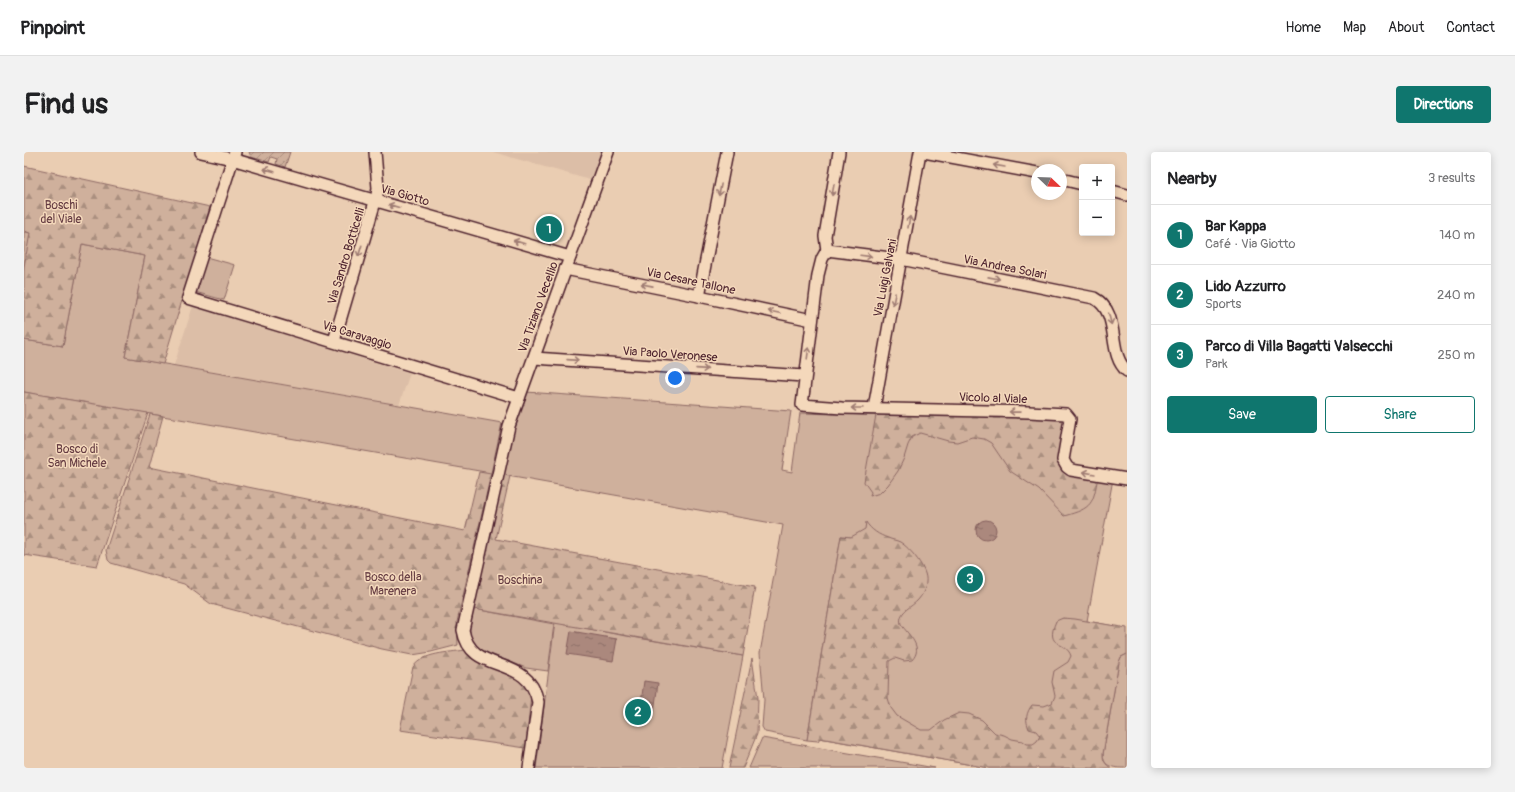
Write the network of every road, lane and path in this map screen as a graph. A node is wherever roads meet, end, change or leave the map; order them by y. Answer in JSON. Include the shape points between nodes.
{"nodes":[{"id":1,"x":201,"y":152,"type":"edge"},
{"id":2,"x":375,"y":152,"type":"edge"},
{"id":3,"x":608,"y":152,"type":"edge"},
{"id":4,"x":727,"y":152,"type":"edge"},
{"id":5,"x":839,"y":152,"type":"edge"},
{"id":6,"x":920,"y":152,"type":"edge"},
{"id":7,"x":924,"y":152,"type":"edge"},
{"id":8,"x":233,"y":156,"type":"edge"},
{"id":9,"x":1031,"y":172,"type":"edge"},
{"id":10,"x":1067,"y":180,"type":"edge"},
{"id":11,"x":1079,"y":183,"type":"edge"},
{"id":12,"x":1115,"y":192,"type":"edge"},
{"id":13,"x":1127,"y":195,"type":"edge"},
{"id":14,"x":376,"y":201,"type":"junction"},
{"id":15,"x":827,"y":250,"type":"junction"},
{"id":16,"x":570,"y":257,"type":"junction"},
{"id":17,"x":901,"y":260,"type":"junction"},
{"id":18,"x":565,"y":269,"type":"junction"},
{"id":19,"x":699,"y":296,"type":"junction"},
{"id":20,"x":812,"y":320,"type":"junction"},
{"id":21,"x":334,"y":341,"type":"junction"},
{"id":22,"x":534,"y":358,"type":"junction"},
{"id":23,"x":1127,"y":371,"type":"edge"},
{"id":24,"x":804,"y":376,"type":"junction"},
{"id":25,"x":519,"y":398,"type":"junction"},
{"id":26,"x":874,"y":408,"type":"junction"},
{"id":27,"x":1127,"y":480,"type":"edge"},
{"id":28,"x":529,"y":768,"type":"edge"}],
"edges":[{"from":1,"to":8,"type":"street","name":"Via Giotto"},
{"from":2,"to":14,"type":"street","name":"Via Sandro Botticelli","via":[[378,188]]},
{"from":3,"to":16,"type":"street","name":"Via Tiziano Vecellio"},
{"from":4,"to":19,"type":"street","one_way":true},
{"from":5,"to":15,"type":"street","one_way":true,"via":[[825,236]]},
{"from":17,"to":6,"type":"street","name":"Via Luigi Galvani","one_way":true},
{"from":9,"to":7,"type":"street","one_way":true},
{"from":14,"to":8,"type":"street","name":"Via Giotto","one_way":true},
{"from":8,"to":21,"type":"street","name":"Via Caravaggio","via":[[188,298]]},
{"from":10,"to":11,"type":"street"},
{"from":12,"to":13,"type":"street"},
{"from":16,"to":14,"type":"street","name":"Via Giotto","one_way":true},
{"from":14,"to":21,"type":"street","name":"Via Sandro Botticelli","one_way":true},
{"from":15,"to":17,"type":"street","name":"Via Andrea Solari","one_way":true},
{"from":15,"to":20,"type":"street","via":[[822,259]]},
{"from":16,"to":18,"type":"street","name":"Via Tiziano Vecellio"},
{"from":17,"to":23,"type":"street","name":"Via Andrea Solari","one_way":true,"via":[[1094,298],[1107,309],[1120,362]]},
{"from":17,"to":26,"type":"street","name":"Via Luigi Galvani","one_way":true},
{"from":19,"to":18,"type":"street","name":"Via Cesare Tallone","one_way":true},
{"from":18,"to":22,"type":"street","name":"Via Tiziano Vecellio"},
{"from":20,"to":19,"type":"street","name":"Via Cesare Tallone","one_way":true},
{"from":24,"to":20,"type":"street","one_way":true},
{"from":21,"to":25,"type":"street","name":"Via Caravaggio"},
{"from":22,"to":24,"type":"street","name":"Via Paolo Veronese","one_way":true},
{"from":22,"to":25,"type":"street","name":"Via Tiziano Vecellio"},
{"from":26,"to":24,"type":"street","name":"Vicolo al Viale","one_way":true,"via":[[802,405]]},
{"from":25,"to":28,"type":"street","name":"Via Tiziano Vecellio","via":[[498,471],[463,630],[472,651],[523,675],[536,693],[538,702]]},
{"from":27,"to":26,"type":"street","name":"Vicolo al Viale","one_way":true,"via":[[1067,468],[1062,460],[1070,419],[1066,414]]}]}
